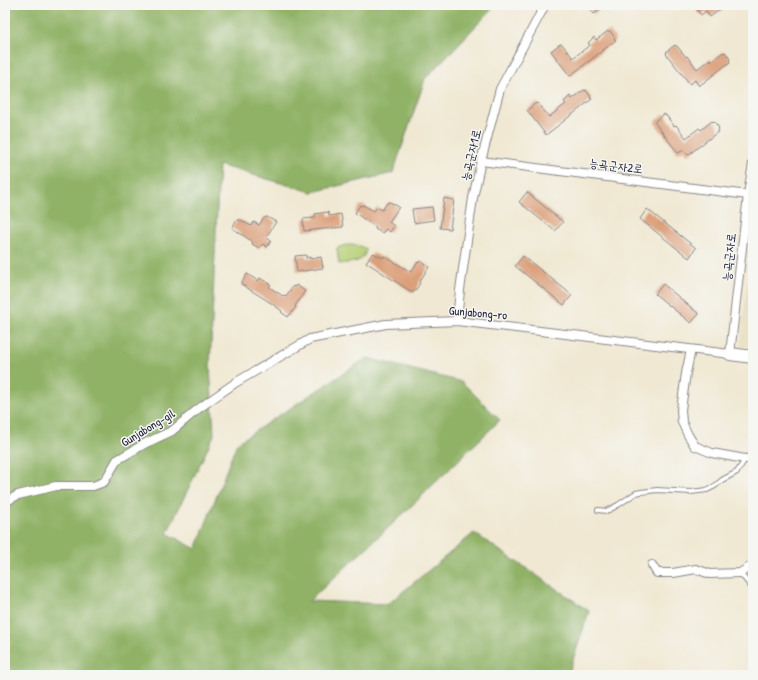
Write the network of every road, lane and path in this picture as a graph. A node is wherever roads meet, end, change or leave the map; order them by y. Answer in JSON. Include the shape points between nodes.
{"nodes":[{"id":1,"x":545,"y":5,"type":"edge"},
{"id":2,"x":481,"y":161,"type":"junction"},
{"id":3,"x":753,"y":163,"type":"edge"},
{"id":4,"x":748,"y":195,"type":"junction"},
{"id":5,"x":457,"y":321,"type":"junction"},
{"id":6,"x":691,"y":350,"type":"junction"},
{"id":7,"x":730,"y":354,"type":"junction"},
{"id":8,"x":753,"y":357,"type":"edge"},
{"id":9,"x":235,"y":383,"type":"joint"},
{"id":10,"x":749,"y":458,"type":"edge"},
{"id":11,"x":5,"y":502,"type":"edge"},
{"id":12,"x":598,"y":510,"type":"dead end"},
{"id":13,"x":652,"y":565,"type":"dead end"},
{"id":14,"x":753,"y":565,"type":"edge"},
{"id":15,"x":740,"y":573,"type":"junction"},
{"id":16,"x":753,"y":589,"type":"edge"}],
"edges":[{"from":1,"to":2,"type":"street","name":"능곡군자1로","via":[[500,89]]},
{"from":2,"to":4,"type":"street","name":"능곡군자2로"},
{"from":2,"to":5,"type":"street","name":"능곡군자1로","via":[[473,198]]},
{"from":3,"to":4,"type":"street","name":"능곡군자로"},
{"from":4,"to":7,"type":"street","name":"능곡군자로"},
{"from":5,"to":6,"type":"street","name":"Gunjabong-ro"},
{"from":5,"to":9,"type":"street","name":"Gunjabong-ro","via":[[386,324],[310,339]]},
{"from":6,"to":7,"type":"street","name":"Gunjabong-ro"},
{"from":6,"to":10,"type":"street","via":[[681,410],[682,422],[688,435],[695,446],[712,453]]},
{"from":7,"to":8,"type":"main road"},
{"from":9,"to":11,"type":"street","name":"Gunjabong-gil","via":[[172,431],[117,460],[104,482],[93,486],[56,486],[18,495]]},
{"from":10,"to":12,"type":"lane","via":[[737,472],[707,490],[641,492],[607,511]]},
{"from":13,"to":15,"type":"street","via":[[657,573],[673,573],[696,568],[710,574]]},
{"from":14,"to":15,"type":"street"},
{"from":15,"to":16,"type":"lane"}]}
